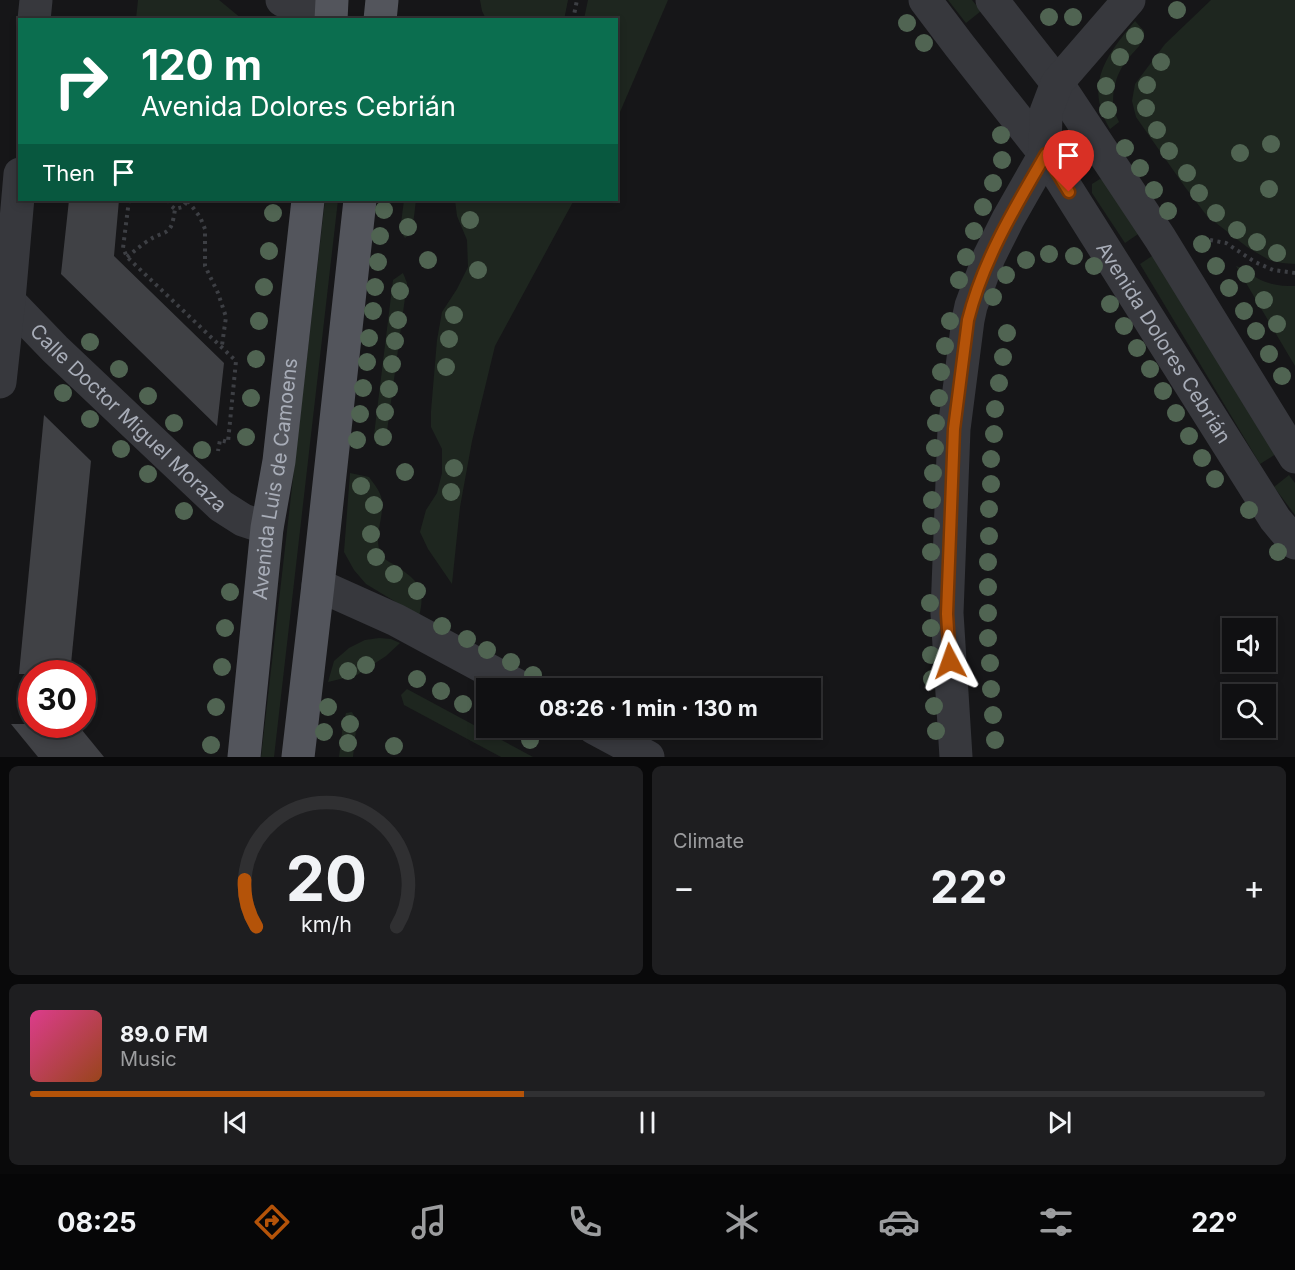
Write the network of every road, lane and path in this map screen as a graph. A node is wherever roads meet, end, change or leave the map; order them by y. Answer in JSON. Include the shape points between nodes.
{"nodes":[{"id":1,"x":36,"y":0,"type":"edge"},
{"id":2,"x":282,"y":0,"type":"edge"},
{"id":3,"x":332,"y":0,"type":"edge"},
{"id":4,"x":382,"y":0,"type":"edge"},
{"id":5,"x":577,"y":0,"type":"edge"},
{"id":6,"x":925,"y":0,"type":"edge"},
{"id":7,"x":992,"y":0,"type":"edge"},
{"id":8,"x":1129,"y":0,"type":"edge"},
{"id":9,"x":34,"y":18,"type":"edge"},
{"id":10,"x":320,"y":18,"type":"edge"},
{"id":11,"x":331,"y":18,"type":"edge"},
{"id":12,"x":380,"y":18,"type":"edge"},
{"id":13,"x":573,"y":18,"type":"edge"},
{"id":14,"x":1056,"y":83,"type":"junction"},
{"id":15,"x":1046,"y":154,"type":"junction"},
{"id":16,"x":18,"y":189,"type":"edge"},
{"id":17,"x":129,"y":201,"type":"edge"},
{"id":18,"x":169,"y":201,"type":"edge"},
{"id":19,"x":187,"y":201,"type":"edge"},
{"id":20,"x":189,"y":201,"type":"edge"},
{"id":21,"x":308,"y":201,"type":"edge"},
{"id":22,"x":360,"y":201,"type":"edge"},
{"id":23,"x":175,"y":209,"type":"junction"},
{"id":24,"x":1210,"y":240,"type":"dead end"},
{"id":25,"x":127,"y":257,"type":"junction"},
{"id":26,"x":1295,"y":273,"type":"edge"},
{"id":27,"x":4,"y":296,"type":"edge"},
{"id":28,"x":221,"y":346,"type":"junction"},
{"id":29,"x":0,"y":382,"type":"edge"},
{"id":30,"x":218,"y":451,"type":"dead end"},
{"id":31,"x":1295,"y":457,"type":"edge"},
{"id":32,"x":267,"y":528,"type":"junction"},
{"id":33,"x":1295,"y":543,"type":"edge"},
{"id":34,"x":318,"y":585,"type":"junction"},
{"id":35,"x":503,"y":678,"type":"edge"},
{"id":36,"x":613,"y":738,"type":"edge"},
{"id":37,"x":244,"y":757,"type":"edge"},
{"id":38,"x":298,"y":757,"type":"edge"},
{"id":39,"x":648,"y":757,"type":"edge"},
{"id":40,"x":956,"y":757,"type":"edge"}],
"edges":[{"from":1,"to":9,"type":"street"},
{"from":2,"to":10,"type":"street"},
{"from":3,"to":11,"type":"main road"},
{"from":4,"to":12,"type":"main road"},
{"from":5,"to":13,"type":"path"},
{"from":6,"to":15,"type":"street","name":"Avenida Dolores Cebrián"},
{"from":7,"to":14,"type":"street"},
{"from":8,"to":14,"type":"street"},
{"from":14,"to":15,"type":"street","via":[[1046,112]]},
{"from":14,"to":31,"type":"street","via":[[1160,238]]},
{"from":15,"to":33,"type":"street","name":"Avenida Dolores Cebrián","via":[[1275,519]]},
{"from":15,"to":40,"type":"street","via":[[989,257],[968,320],[954,429],[948,602]]},
{"from":16,"to":27,"type":"street"},
{"from":17,"to":25,"type":"path","via":[[123,248]]},
{"from":18,"to":23,"type":"path"},
{"from":19,"to":23,"type":"path"},
{"from":20,"to":28,"type":"path","via":[[205,229],[205,266],[226,317]]},
{"from":21,"to":32,"type":"main road","name":"Avenida Luis de Camoens","via":[[279,461]]},
{"from":22,"to":34,"type":"main road"},
{"from":23,"to":25,"type":"path","via":[[173,225],[166,233],[147,241]]},
{"from":24,"to":26,"type":"path","via":[[1226,243],[1273,270]]},
{"from":25,"to":28,"type":"path"},
{"from":27,"to":29,"type":"street"},
{"from":27,"to":32,"type":"street","name":"Calle Doctor Miguel Moraza","via":[[221,506],[243,520]]},
{"from":28,"to":30,"type":"path","via":[[236,360],[228,441],[220,440]]},
{"from":32,"to":37,"type":"main road","name":"Avenida Luis de Camoens"},
{"from":34,"to":35,"type":"street","via":[[396,620]]},
{"from":34,"to":38,"type":"main road"},
{"from":36,"to":39,"type":"street"}]}
